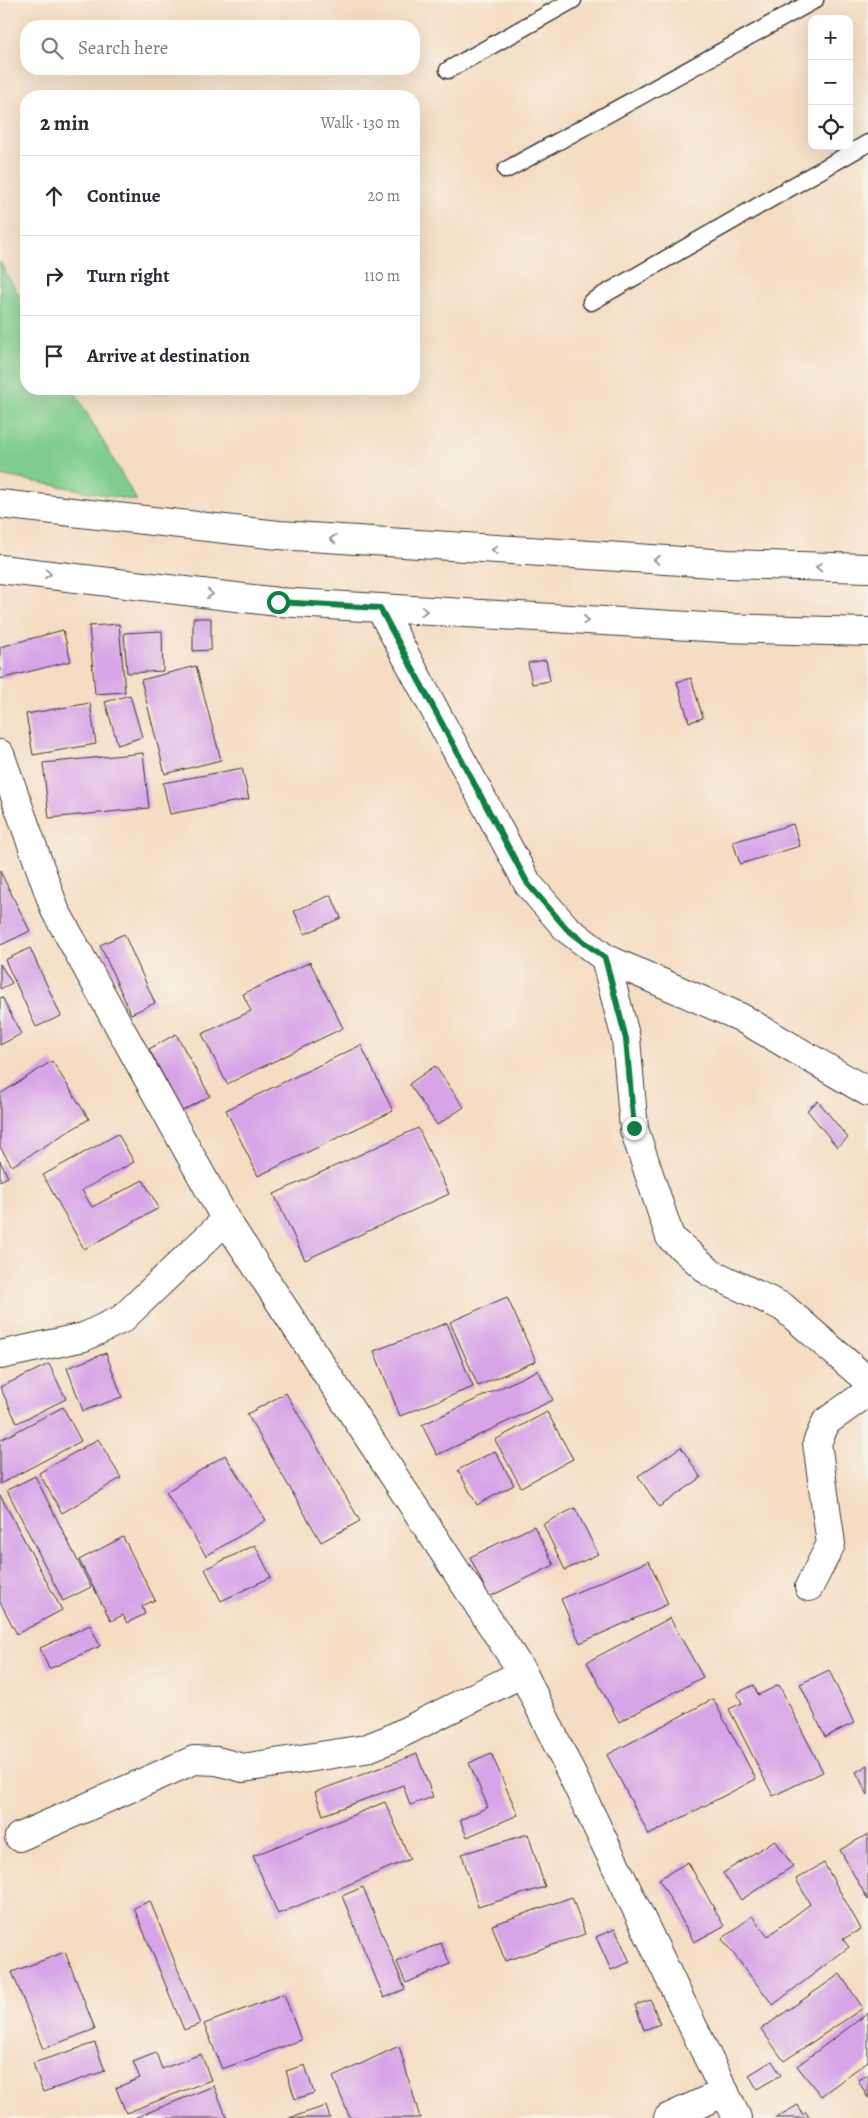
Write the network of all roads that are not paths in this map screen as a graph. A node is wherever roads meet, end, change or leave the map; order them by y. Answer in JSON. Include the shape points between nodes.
{"nodes":[{"id":1,"x":573,"y":0,"type":"edge"},
{"id":2,"x":815,"y":0,"type":"edge"},
{"id":3,"x":448,"y":70,"type":"dead end"},
{"id":4,"x":868,"y":143,"type":"edge"},
{"id":5,"x":506,"y":170,"type":"dead end"},
{"id":6,"x":591,"y":302,"type":"dead end"},
{"id":7,"x":0,"y":504,"type":"edge"},
{"id":8,"x":868,"y":568,"type":"edge"},
{"id":9,"x":0,"y":569,"type":"edge"},
{"id":10,"x":380,"y":608,"type":"junction"},
{"id":11,"x":868,"y":632,"type":"edge"},
{"id":12,"x":0,"y":754,"type":"edge"},
{"id":13,"x":605,"y":958,"type":"junction"},
{"id":14,"x":868,"y":1092,"type":"edge"},
{"id":15,"x":226,"y":1220,"type":"junction"},
{"id":16,"x":0,"y":1355,"type":"edge"},
{"id":17,"x":868,"y":1381,"type":"edge"},
{"id":18,"x":868,"y":1392,"type":"edge"},
{"id":19,"x":809,"y":1588,"type":"dead end"},
{"id":20,"x":523,"y":1673,"type":"junction"},
{"id":21,"x":19,"y":1837,"type":"dead end"},
{"id":22,"x":725,"y":2092,"type":"junction"},
{"id":23,"x":668,"y":2118,"type":"edge"},
{"id":24,"x":737,"y":2118,"type":"edge"}],
"edges":[{"from":1,"to":3,"type":"lane"},
{"from":2,"to":5,"type":"lane"},
{"from":4,"to":6,"type":"lane"},
{"from":8,"to":7,"type":"street","one_way":true,"via":[[728,564],[289,536]]},
{"from":9,"to":10,"type":"street","one_way":true,"via":[[278,602]]},
{"from":10,"to":11,"type":"street","one_way":true,"via":[[723,628]]},
{"from":10,"to":13,"type":"street","via":[[528,884],[567,929]]},
{"from":12,"to":15,"type":"street","via":[[55,910]]},
{"from":13,"to":14,"type":"street","via":[[740,1017]]},
{"from":13,"to":17,"type":"street","via":[[626,1039],[634,1128],[670,1237],[711,1273],[783,1308]]},
{"from":15,"to":16,"type":"street","via":[[122,1319],[84,1337]]},
{"from":15,"to":20,"type":"street"},
{"from":18,"to":19,"type":"street","via":[[826,1422],[817,1443],[830,1544]]},
{"from":20,"to":21,"type":"street","via":[[365,1749],[243,1768],[216,1761],[194,1760]]},
{"from":20,"to":22,"type":"street"},
{"from":22,"to":23,"type":"street"},
{"from":22,"to":24,"type":"street"}]}
